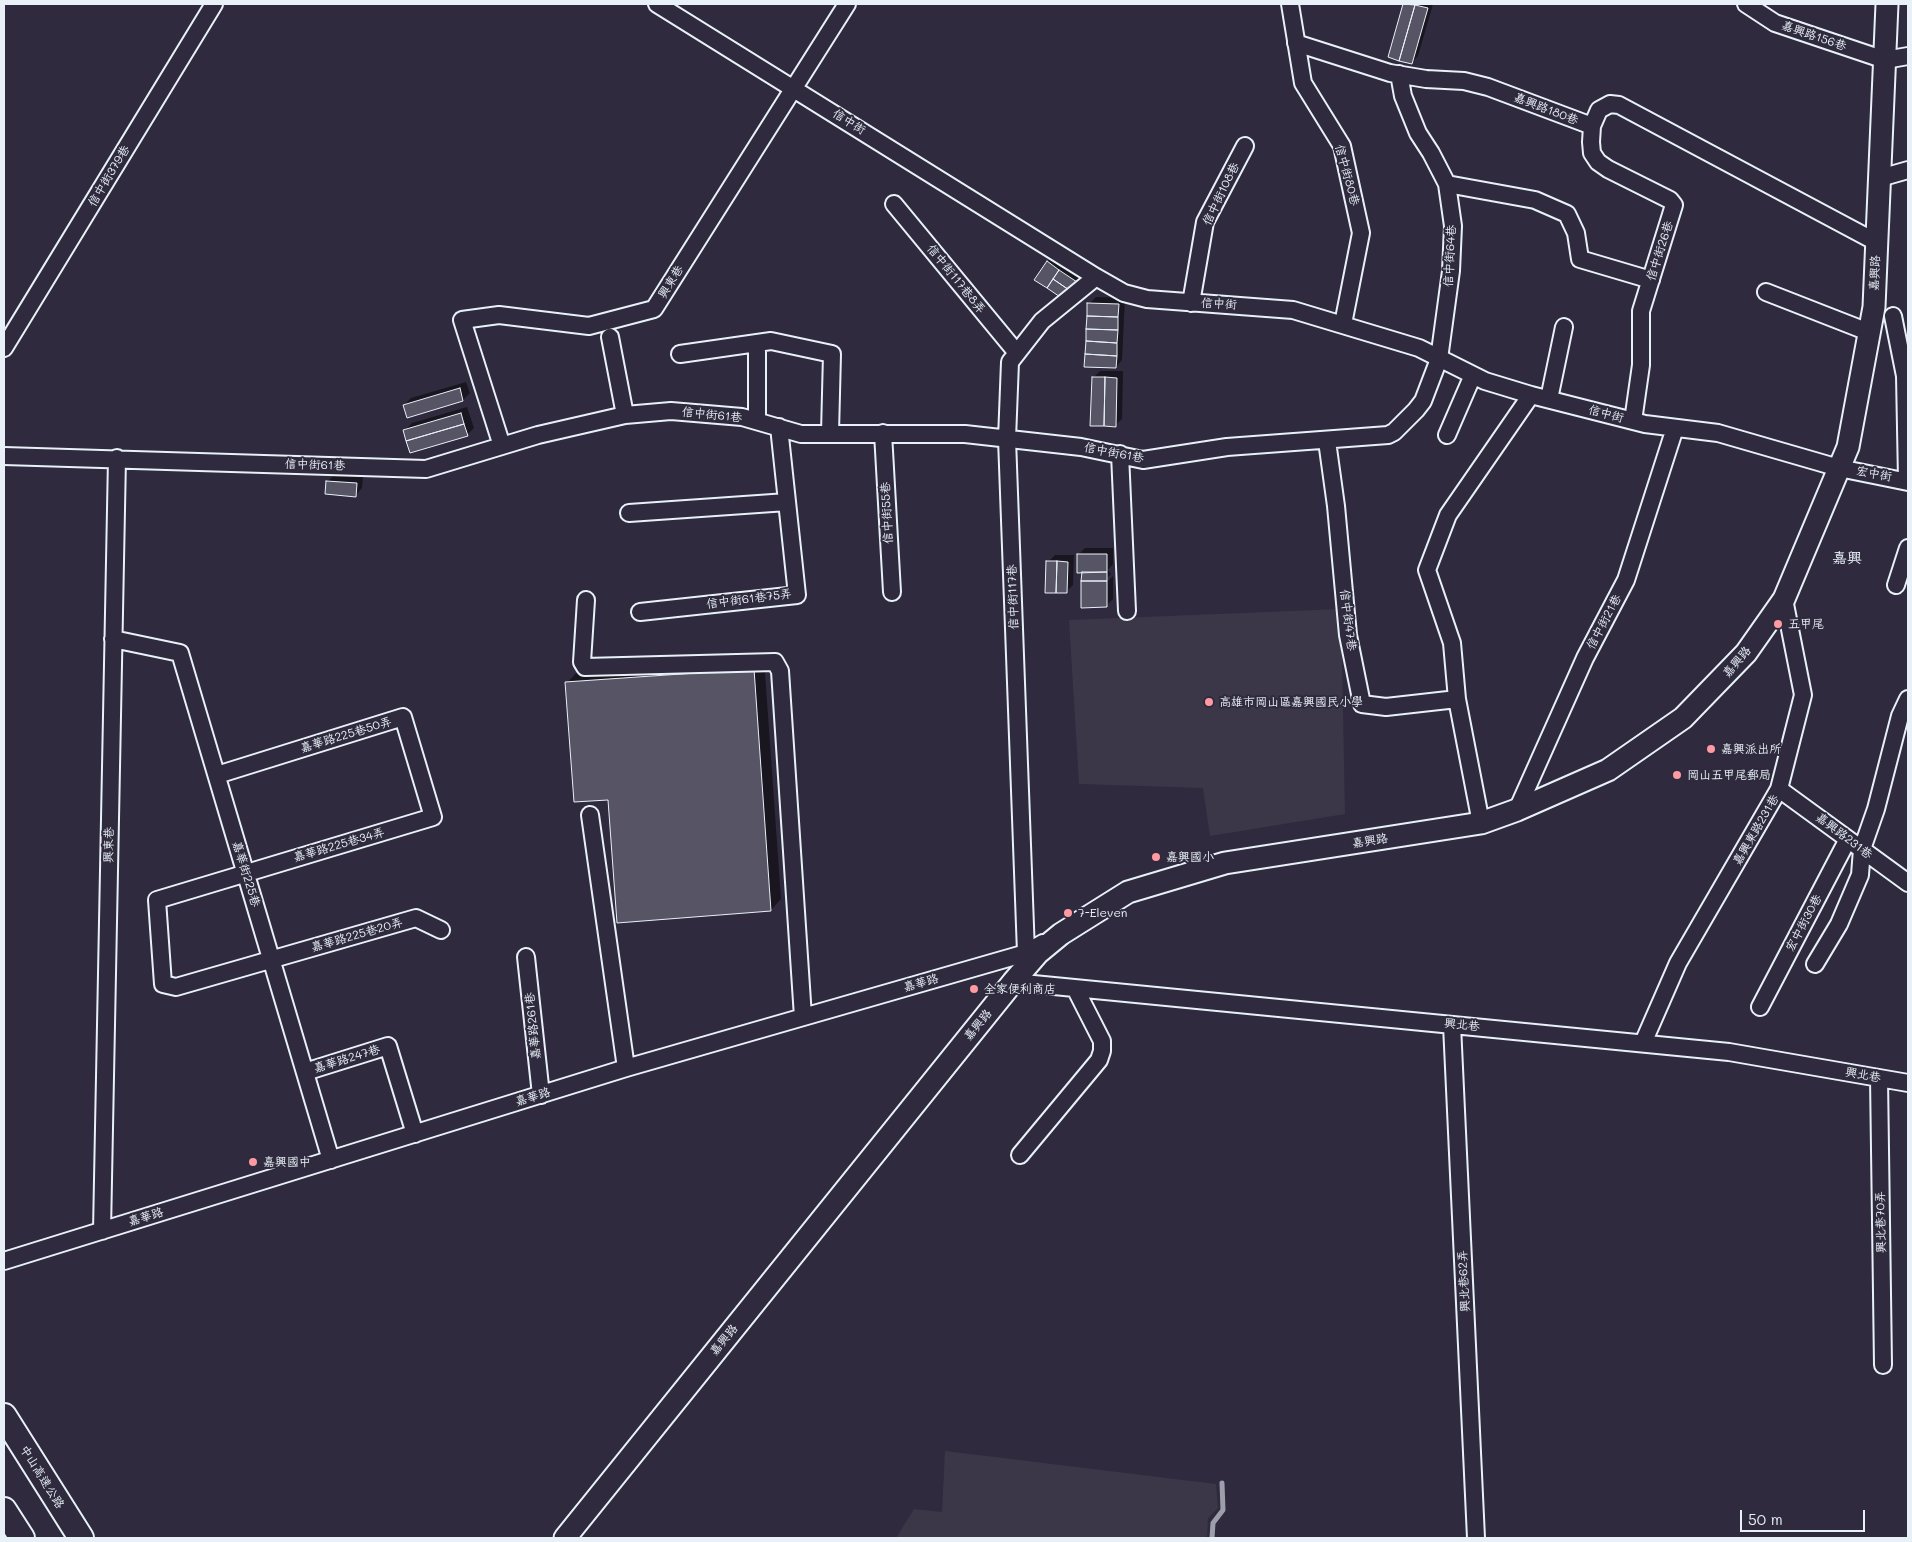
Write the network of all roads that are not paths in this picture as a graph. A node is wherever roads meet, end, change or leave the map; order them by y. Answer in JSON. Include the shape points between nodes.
{"nodes":[{"id":1,"x":214,"y":4,"type":"edge"},
{"id":2,"x":657,"y":4,"type":"edge"},
{"id":3,"x":848,"y":4,"type":"edge"},
{"id":4,"x":1290,"y":4,"type":"edge"},
{"id":5,"x":1746,"y":4,"type":"edge"},
{"id":6,"x":1887,"y":4,"type":"edge"},
{"id":7,"x":1296,"y":43,"type":"junction"},
{"id":8,"x":1908,"y":56,"type":"edge"},
{"id":9,"x":1885,"y":60,"type":"junction"},
{"id":10,"x":1399,"y":74,"type":"junction"},
{"id":11,"x":794,"y":88,"type":"junction"},
{"id":12,"x":1592,"y":126,"type":"junction"},
{"id":13,"x":1245,"y":146,"type":"dead end"},
{"id":14,"x":1908,"y":170,"type":"edge"},
{"id":15,"x":1880,"y":178,"type":"junction"},
{"id":16,"x":1447,"y":184,"type":"junction"},
{"id":17,"x":894,"y":204,"type":"dead end"},
{"id":18,"x":1876,"y":242,"type":"junction"},
{"id":19,"x":1096,"y":277,"type":"junction"},
{"id":20,"x":1651,"y":280,"type":"junction"},
{"id":21,"x":1766,"y":292,"type":"dead end"},
{"id":22,"x":1191,"y":302,"type":"junction"},
{"id":23,"x":1901,"y":317,"type":"edge"},
{"id":24,"x":1343,"y":324,"type":"junction"},
{"id":25,"x":1871,"y":326,"type":"junction"},
{"id":26,"x":1564,"y":327,"type":"dead end"},
{"id":27,"x":610,"y":337,"type":"dead end"},
{"id":28,"x":757,"y":343,"type":"junction"},
{"id":29,"x":4,"y":348,"type":"edge"},
{"id":30,"x":680,"y":354,"type":"dead end"},
{"id":31,"x":1017,"y":354,"type":"junction"},
{"id":32,"x":1439,"y":359,"type":"junction"},
{"id":33,"x":1473,"y":375,"type":"junction"},
{"id":34,"x":1531,"y":395,"type":"junction"},
{"id":35,"x":1549,"y":399,"type":"junction"},
{"id":36,"x":624,"y":415,"type":"junction"},
{"id":37,"x":757,"y":421,"type":"junction"},
{"id":38,"x":1633,"y":421,"type":"junction"},
{"id":39,"x":779,"y":427,"type":"junction"},
{"id":40,"x":1675,"y":428,"type":"junction"},
{"id":41,"x":830,"y":433,"type":"junction"},
{"id":42,"x":883,"y":433,"type":"junction"},
{"id":43,"x":1447,"y":434,"type":"dead end"},
{"id":44,"x":1007,"y":439,"type":"junction"},
{"id":45,"x":1327,"y":441,"type":"junction"},
{"id":46,"x":502,"y":446,"type":"junction"},
{"id":47,"x":1120,"y":454,"type":"junction"},
{"id":48,"x":4,"y":456,"type":"edge"},
{"id":49,"x":117,"y":458,"type":"junction"},
{"id":50,"x":1839,"y":468,"type":"junction"},
{"id":51,"x":1908,"y":481,"type":"edge"},
{"id":52,"x":787,"y":502,"type":"junction"},
{"id":53,"x":629,"y":513,"type":"dead end"},
{"id":54,"x":1908,"y":548,"type":"edge"},
{"id":55,"x":1896,"y":585,"type":"dead end"},
{"id":56,"x":892,"y":592,"type":"dead end"},
{"id":57,"x":1784,"y":599,"type":"junction"},
{"id":58,"x":586,"y":600,"type":"dead end"},
{"id":59,"x":1128,"y":611,"type":"dead end"},
{"id":60,"x":640,"y":612,"type":"dead end"},
{"id":61,"x":113,"y":639,"type":"junction"},
{"id":62,"x":1457,"y":699,"type":"junction"},
{"id":63,"x":1908,"y":699,"type":"edge"},
{"id":64,"x":217,"y":775,"type":"junction"},
{"id":65,"x":1780,"y":789,"type":"junction"},
{"id":66,"x":1517,"y":810,"type":"junction"},
{"id":67,"x":590,"y":815,"type":"dead end"},
{"id":68,"x":433,"y":817,"type":"joint"},
{"id":69,"x":1481,"y":823,"type":"junction"},
{"id":70,"x":1848,"y":838,"type":"junction"},
{"id":71,"x":1862,"y":849,"type":"junction"},
{"id":72,"x":246,"y":873,"type":"junction"},
{"id":73,"x":1908,"y":883,"type":"edge"},
{"id":74,"x":441,"y":930,"type":"dead end"},
{"id":75,"x":1061,"y":934,"type":"junction"},
{"id":76,"x":1026,"y":952,"type":"junction"},
{"id":77,"x":526,"y":957,"type":"dead end"},
{"id":78,"x":272,"y":960,"type":"junction"},
{"id":79,"x":1815,"y":964,"type":"dead end"},
{"id":80,"x":1013,"y":982,"type":"junction"},
{"id":81,"x":163,"y":984,"type":"joint"},
{"id":82,"x":1075,"y":988,"type":"junction"},
{"id":83,"x":1760,"y":1007,"type":"dead end"},
{"id":84,"x":803,"y":1017,"type":"junction"},
{"id":85,"x":1452,"y":1024,"type":"junction"},
{"id":86,"x":1643,"y":1043,"type":"junction"},
{"id":87,"x":626,"y":1068,"type":"junction"},
{"id":88,"x":305,"y":1072,"type":"junction"},
{"id":89,"x":1879,"y":1078,"type":"junction"},
{"id":90,"x":1908,"y":1083,"type":"edge"},
{"id":91,"x":541,"y":1095,"type":"junction"},
{"id":92,"x":415,"y":1134,"type":"junction"},
{"id":93,"x":1020,"y":1155,"type":"dead end"},
{"id":94,"x":331,"y":1160,"type":"junction"},
{"id":95,"x":102,"y":1231,"type":"junction"},
{"id":96,"x":4,"y":1261,"type":"edge"},
{"id":97,"x":1883,"y":1366,"type":"dead end"},
{"id":98,"x":4,"y":1416,"type":"edge"},
{"id":99,"x":4,"y":1510,"type":"edge"},
{"id":100,"x":22,"y":1538,"type":"edge"},
{"id":101,"x":81,"y":1538,"type":"edge"},
{"id":102,"x":565,"y":1538,"type":"edge"},
{"id":103,"x":1476,"y":1538,"type":"edge"}],
"edges":[{"from":1,"to":29,"type":"street","name":"信中街379巷"},
{"from":2,"to":11,"type":"street","name":"信中街"},
{"from":3,"to":11,"type":"street","name":"興東巷"},
{"from":4,"to":7,"type":"street","name":"信中街80巷"},
{"from":5,"to":9,"type":"street","name":"嘉興路156巷","via":[[1776,23]]},
{"from":6,"to":9,"type":"main road","name":"嘉興路"},
{"from":7,"to":10,"type":"street","name":"嘉興路180巷"},
{"from":7,"to":24,"type":"street","name":"信中街80巷","via":[[1303,83],[1342,146],[1361,233]]},
{"from":8,"to":9,"type":"street"},
{"from":9,"to":15,"type":"main road","name":"嘉興路"},
{"from":10,"to":12,"type":"street","name":"嘉興路180巷","via":[[1488,87]]},
{"from":10,"to":16,"type":"street","name":"信中街64巷","via":[[1418,133]]},
{"from":11,"to":19,"type":"street","name":"信中街"},
{"from":11,"to":46,"type":"street","name":"興東巷","via":[[654,308],[589,326],[499,315],[462,320]]},
{"from":12,"to":18,"type":"street","name":"嘉興路180巷","via":[[1599,110],[1610,104],[1619,105]]},
{"from":12,"to":20,"type":"street","name":"信中街26巷","via":[[1592,153],[1598,162],[1674,205]]},
{"from":13,"to":22,"type":"street","name":"信中街108巷","via":[[1205,222]]},
{"from":14,"to":15,"type":"street"},
{"from":15,"to":18,"type":"main road","name":"嘉興路"},
{"from":16,"to":20,"type":"street","via":[[1535,200],[1567,214],[1576,233],[1580,258]]},
{"from":16,"to":32,"type":"street","name":"信中街64巷","via":[[1453,226],[1451,271]]},
{"from":17,"to":31,"type":"street","name":"信中街117巷8弄"},
{"from":18,"to":25,"type":"main road","name":"嘉興路"},
{"from":19,"to":22,"type":"street","name":"信中街","via":[[1124,292],[1147,299]]},
{"from":19,"to":31,"type":"street","name":"信中街117巷","via":[[1042,322]]},
{"from":20,"to":38,"type":"street","name":"信中街26巷","via":[[1640,311],[1641,365]]},
{"from":21,"to":25,"type":"street"},
{"from":22,"to":24,"type":"street","name":"信中街","via":[[1293,310]]},
{"from":23,"to":25,"type":"street"},
{"from":23,"to":51,"type":"street"},
{"from":24,"to":32,"type":"street","name":"信中街","via":[[1419,348]]},
{"from":25,"to":50,"type":"main road","name":"嘉興路","via":[[1848,447]]},
{"from":26,"to":35,"type":"street"},
{"from":27,"to":36,"type":"street"},
{"from":28,"to":30,"type":"street"},
{"from":28,"to":37,"type":"street"},
{"from":28,"to":41,"type":"street","via":[[771,341],[832,354]]},
{"from":31,"to":44,"type":"street","name":"信中街117巷","via":[[1010,362]]},
{"from":32,"to":33,"type":"street","name":"信中街"},
{"from":32,"to":45,"type":"street","name":"信中街61巷","via":[[1423,401],[1394,432]]},
{"from":33,"to":34,"type":"street","name":"信中街"},
{"from":33,"to":43,"type":"street"},
{"from":34,"to":35,"type":"street","name":"信中街"},
{"from":34,"to":62,"type":"street","via":[[1448,515],[1427,570],[1452,643]]},
{"from":35,"to":38,"type":"street","name":"信中街"},
{"from":36,"to":37,"type":"street","name":"信中街61巷","via":[[672,411]]},
{"from":36,"to":46,"type":"street","name":"信中街61巷"},
{"from":37,"to":39,"type":"street","name":"信中街61巷"},
{"from":38,"to":40,"type":"street","name":"信中街"},
{"from":39,"to":41,"type":"street","name":"信中街61巷","via":[[801,434]]},
{"from":39,"to":52,"type":"street","name":"信中街61巷75弄"},
{"from":40,"to":50,"type":"street","name":"信中街","via":[[1718,433]]},
{"from":40,"to":66,"type":"street","name":"信中街21巷","via":[[1626,580],[1585,658]]},
{"from":41,"to":42,"type":"street","name":"信中街61巷"},
{"from":42,"to":44,"type":"street","name":"信中街61巷","via":[[964,434]]},
{"from":42,"to":56,"type":"street","name":"信中街55巷"},
{"from":44,"to":47,"type":"street","name":"信中街61巷"},
{"from":44,"to":76,"type":"street","name":"信中街117巷"},
{"from":45,"to":47,"type":"street","name":"信中街61巷","via":[[1227,446],[1152,460]]},
{"from":45,"to":62,"type":"street","name":"信中街47巷","via":[[1348,635],[1362,704],[1386,707]]},
{"from":46,"to":49,"type":"street","name":"信中街61巷","via":[[426,469]]},
{"from":47,"to":59,"type":"street"},
{"from":48,"to":49,"type":"street","name":"信中街61巷"},
{"from":49,"to":61,"type":"street","name":"興東巷"},
{"from":50,"to":51,"type":"street","name":"宏中街"},
{"from":50,"to":57,"type":"main road","name":"嘉興路"},
{"from":52,"to":53,"type":"street"},
{"from":52,"to":60,"type":"street","name":"信中街61巷75弄","via":[[797,595]]},
{"from":54,"to":55,"type":"street"},
{"from":57,"to":65,"type":"street","name":"嘉興東路231巷","via":[[1803,695]]},
{"from":57,"to":66,"type":"main road","name":"嘉興路","via":[[1746,653],[1683,718],[1608,770]]},
{"from":58,"to":84,"type":"street","via":[[582,662],[585,667],[775,662],[780,671]]},
{"from":61,"to":64,"type":"street","name":"嘉華街225巷","via":[[180,653]]},
{"from":61,"to":95,"type":"street","name":"興東巷"},
{"from":62,"to":69,"type":"street"},
{"from":63,"to":71,"type":"street","via":[[1900,716]]},
{"from":64,"to":68,"type":"street","name":"嘉華路225巷50弄","via":[[404,717]]},
{"from":64,"to":72,"type":"street","name":"嘉華街225巷"},
{"from":65,"to":70,"type":"street","name":"嘉興路231巷"},
{"from":65,"to":86,"type":"street","name":"嘉興東路231巷","via":[[1678,963]]},
{"from":66,"to":69,"type":"main road","name":"嘉興路"},
{"from":67,"to":87,"type":"street"},
{"from":68,"to":72,"type":"street","name":"嘉華路225巷34弄"},
{"from":69,"to":75,"type":"main road","name":"嘉興路","via":[[1225,863],[1128,892]]},
{"from":70,"to":71,"type":"street","name":"嘉興路231巷"},
{"from":70,"to":83,"type":"street","name":"宏中街30巷"},
{"from":71,"to":73,"type":"street","name":"嘉興路231巷"},
{"from":71,"to":79,"type":"street","via":[[1860,875],[1839,924]]},
{"from":72,"to":78,"type":"street","name":"嘉華街225巷"},
{"from":72,"to":81,"type":"street","name":"嘉華路225巷34弄","via":[[157,900]]},
{"from":74,"to":78,"type":"street","name":"嘉華路225巷20弄","via":[[416,918]]},
{"from":75,"to":76,"type":"street","name":"嘉華路"},
{"from":75,"to":80,"type":"main road","name":"嘉興路"},
{"from":76,"to":84,"type":"street","name":"嘉華路"},
{"from":77,"to":91,"type":"street","name":"嘉華路261巷"},
{"from":78,"to":81,"type":"street","name":"嘉華路225巷20弄","via":[[176,987]]},
{"from":78,"to":88,"type":"street","name":"嘉華街225巷"},
{"from":80,"to":82,"type":"street","name":"興北巷"},
{"from":80,"to":102,"type":"main road","name":"嘉興路"},
{"from":82,"to":85,"type":"street","name":"興北巷"},
{"from":82,"to":93,"type":"street","via":[[1102,1041],[1102,1052],[1099,1060]]},
{"from":84,"to":87,"type":"street","name":"嘉華路"},
{"from":85,"to":86,"type":"street","name":"興北巷"},
{"from":85,"to":103,"type":"street","name":"興北巷62弄"},
{"from":86,"to":89,"type":"street","name":"興北巷","via":[[1729,1052]]},
{"from":87,"to":91,"type":"street","name":"嘉華路"},
{"from":88,"to":92,"type":"street","name":"嘉華路247巷","via":[[388,1046]]},
{"from":88,"to":94,"type":"street","name":"嘉華街225巷"},
{"from":89,"to":90,"type":"street","name":"興北巷"},
{"from":89,"to":97,"type":"street","name":"興北巷70弄"},
{"from":91,"to":92,"type":"street","name":"嘉華路"},
{"from":92,"to":94,"type":"street","name":"嘉華路"},
{"from":94,"to":95,"type":"street","name":"嘉華路"},
{"from":95,"to":96,"type":"street","name":"嘉華路"},
{"from":98,"to":101,"type":"highway","name":"中山高速公路"},
{"from":99,"to":100,"type":"highway"}]}
